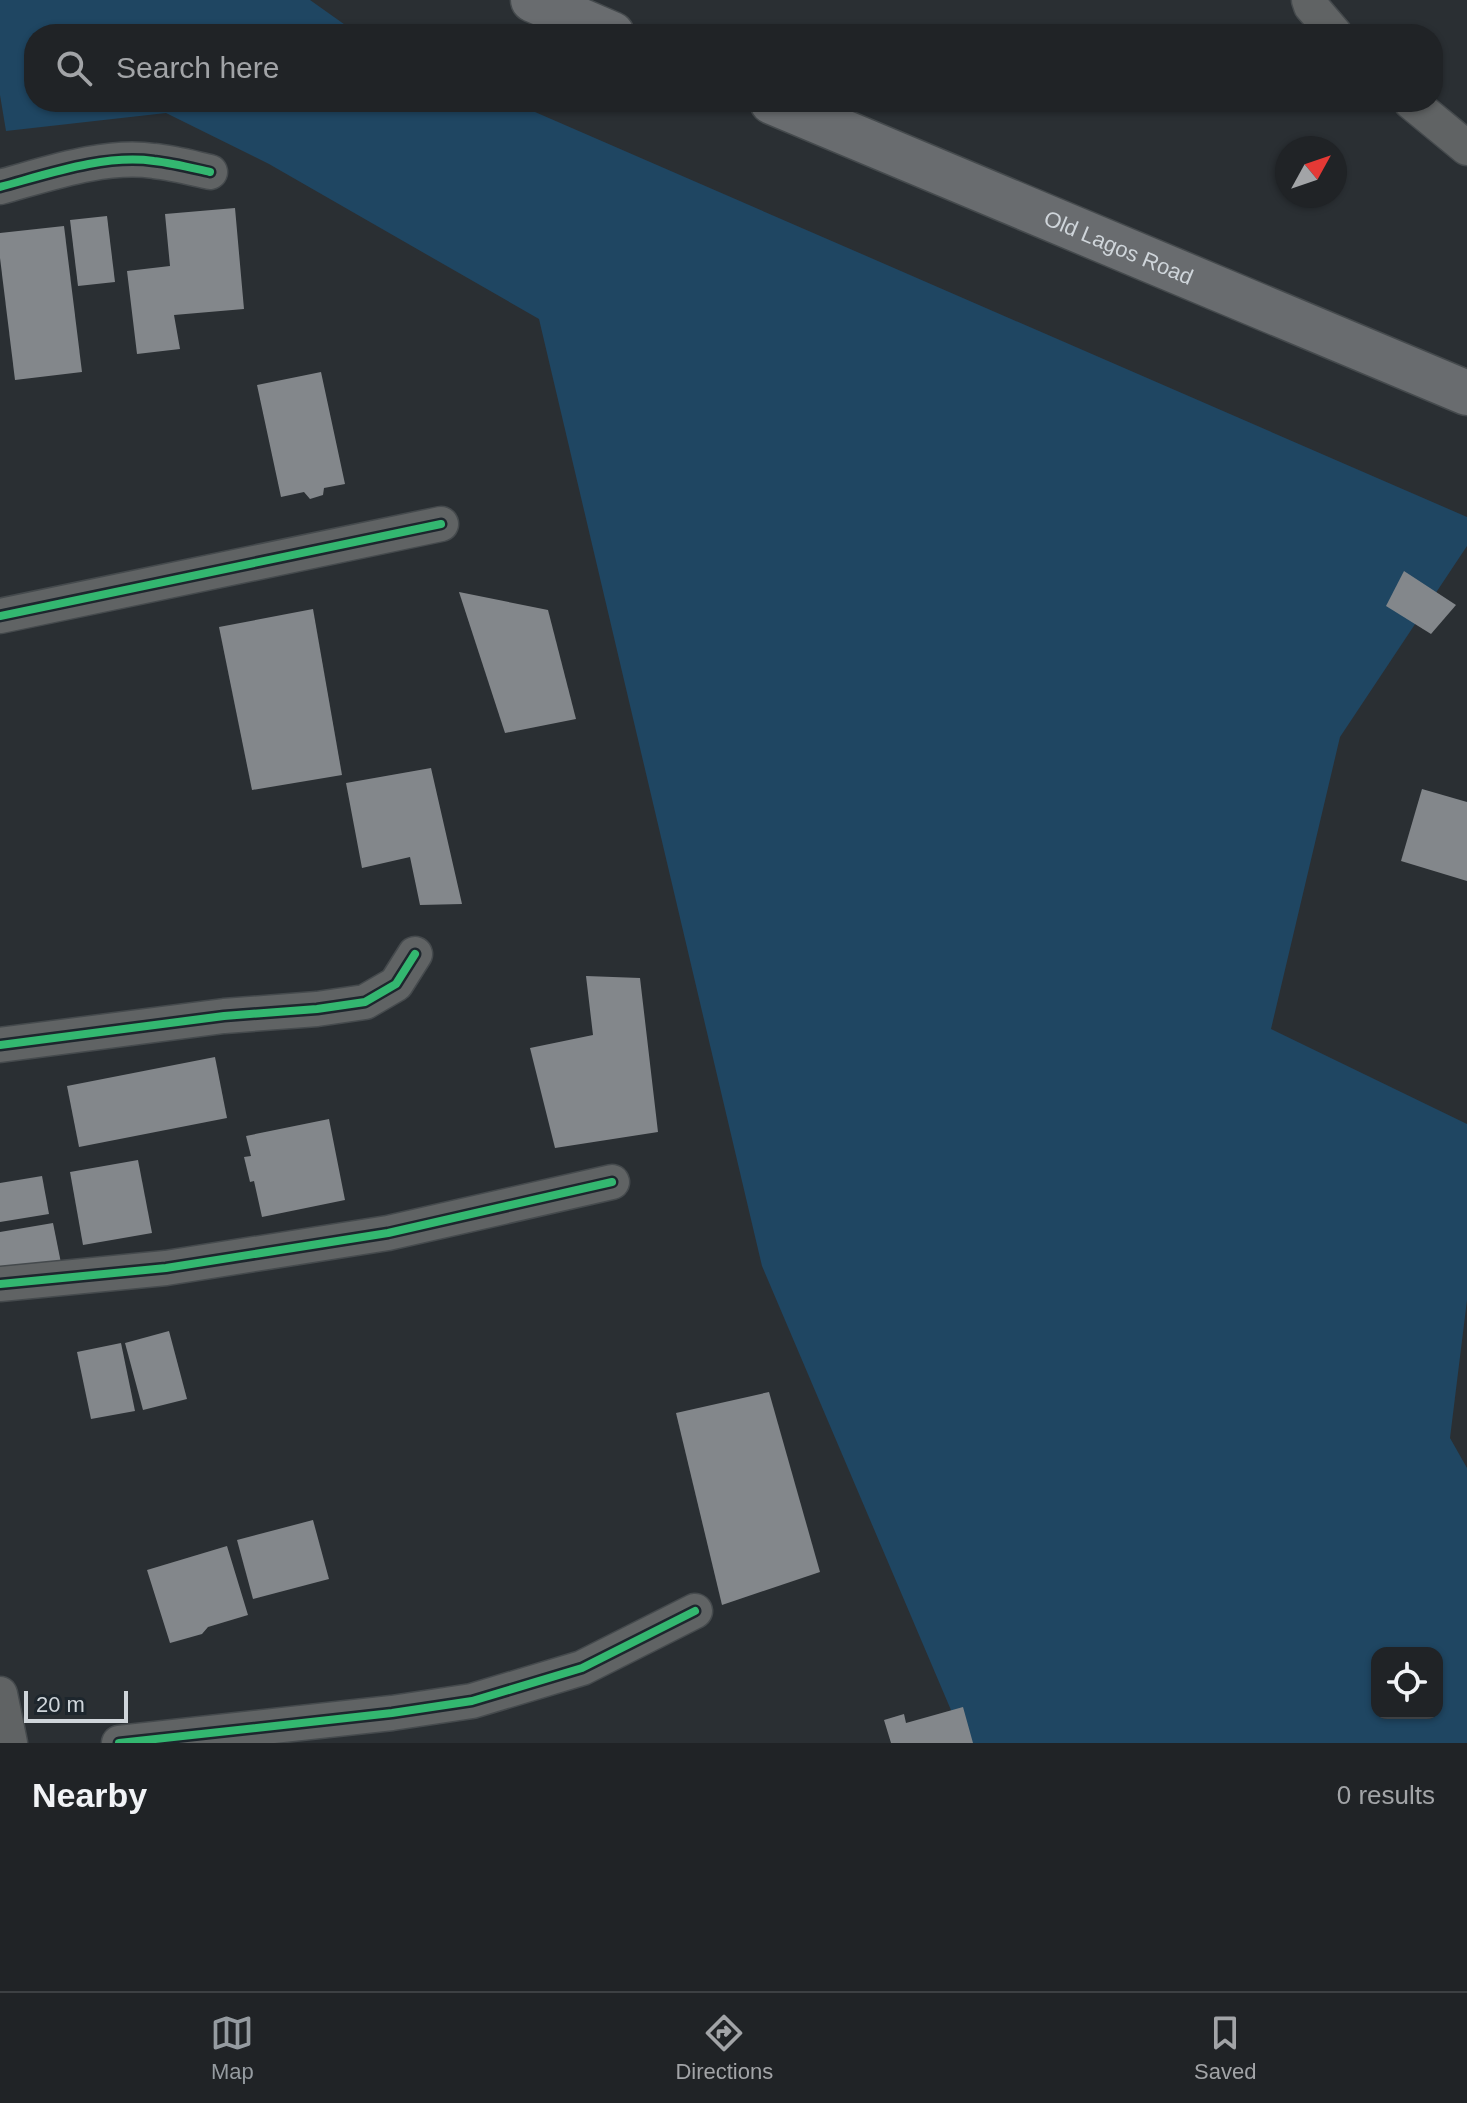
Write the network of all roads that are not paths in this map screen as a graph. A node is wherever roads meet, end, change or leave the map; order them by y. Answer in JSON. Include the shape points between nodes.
{"nodes":[{"id":1,"x":533,"y":0,"type":"edge"},
{"id":2,"x":1309,"y":0,"type":"edge"},
{"id":3,"x":589,"y":24,"type":"edge"},
{"id":4,"x":1326,"y":24,"type":"edge"},
{"id":5,"x":796,"y":112,"type":"edge"},
{"id":6,"x":1423,"y":112,"type":"edge"},
{"id":7,"x":1467,"y":148,"type":"edge"},
{"id":8,"x":210,"y":172,"type":"dead end"},
{"id":9,"x":0,"y":187,"type":"edge"},
{"id":10,"x":1467,"y":393,"type":"edge"},
{"id":11,"x":441,"y":524,"type":"dead end"},
{"id":12,"x":0,"y":616,"type":"edge"},
{"id":13,"x":415,"y":954,"type":"dead end"},
{"id":14,"x":0,"y":1045,"type":"edge"},
{"id":15,"x":612,"y":1182,"type":"dead end"},
{"id":16,"x":0,"y":1284,"type":"edge"},
{"id":17,"x":695,"y":1611,"type":"dead end"},
{"id":18,"x":0,"y":1694,"type":"edge"},
{"id":19,"x":10,"y":1743,"type":"edge"},
{"id":20,"x":119,"y":1743,"type":"edge"}],
"edges":[{"from":1,"to":3,"type":"main road"},
{"from":2,"to":4,"type":"street"},
{"from":5,"to":10,"type":"main road","name":"Old Lagos Road"},
{"from":6,"to":7,"type":"street"},
{"from":8,"to":9,"type":"street","via":[[152,161],[111,162]]},
{"from":11,"to":12,"type":"street"},
{"from":13,"to":14,"type":"street","via":[[396,984],[365,1002]]},
{"from":15,"to":16,"type":"street","via":[[388,1233],[166,1268]]},
{"from":17,"to":20,"type":"street","via":[[582,1668],[472,1701]]},
{"from":18,"to":19,"type":"street"}]}
